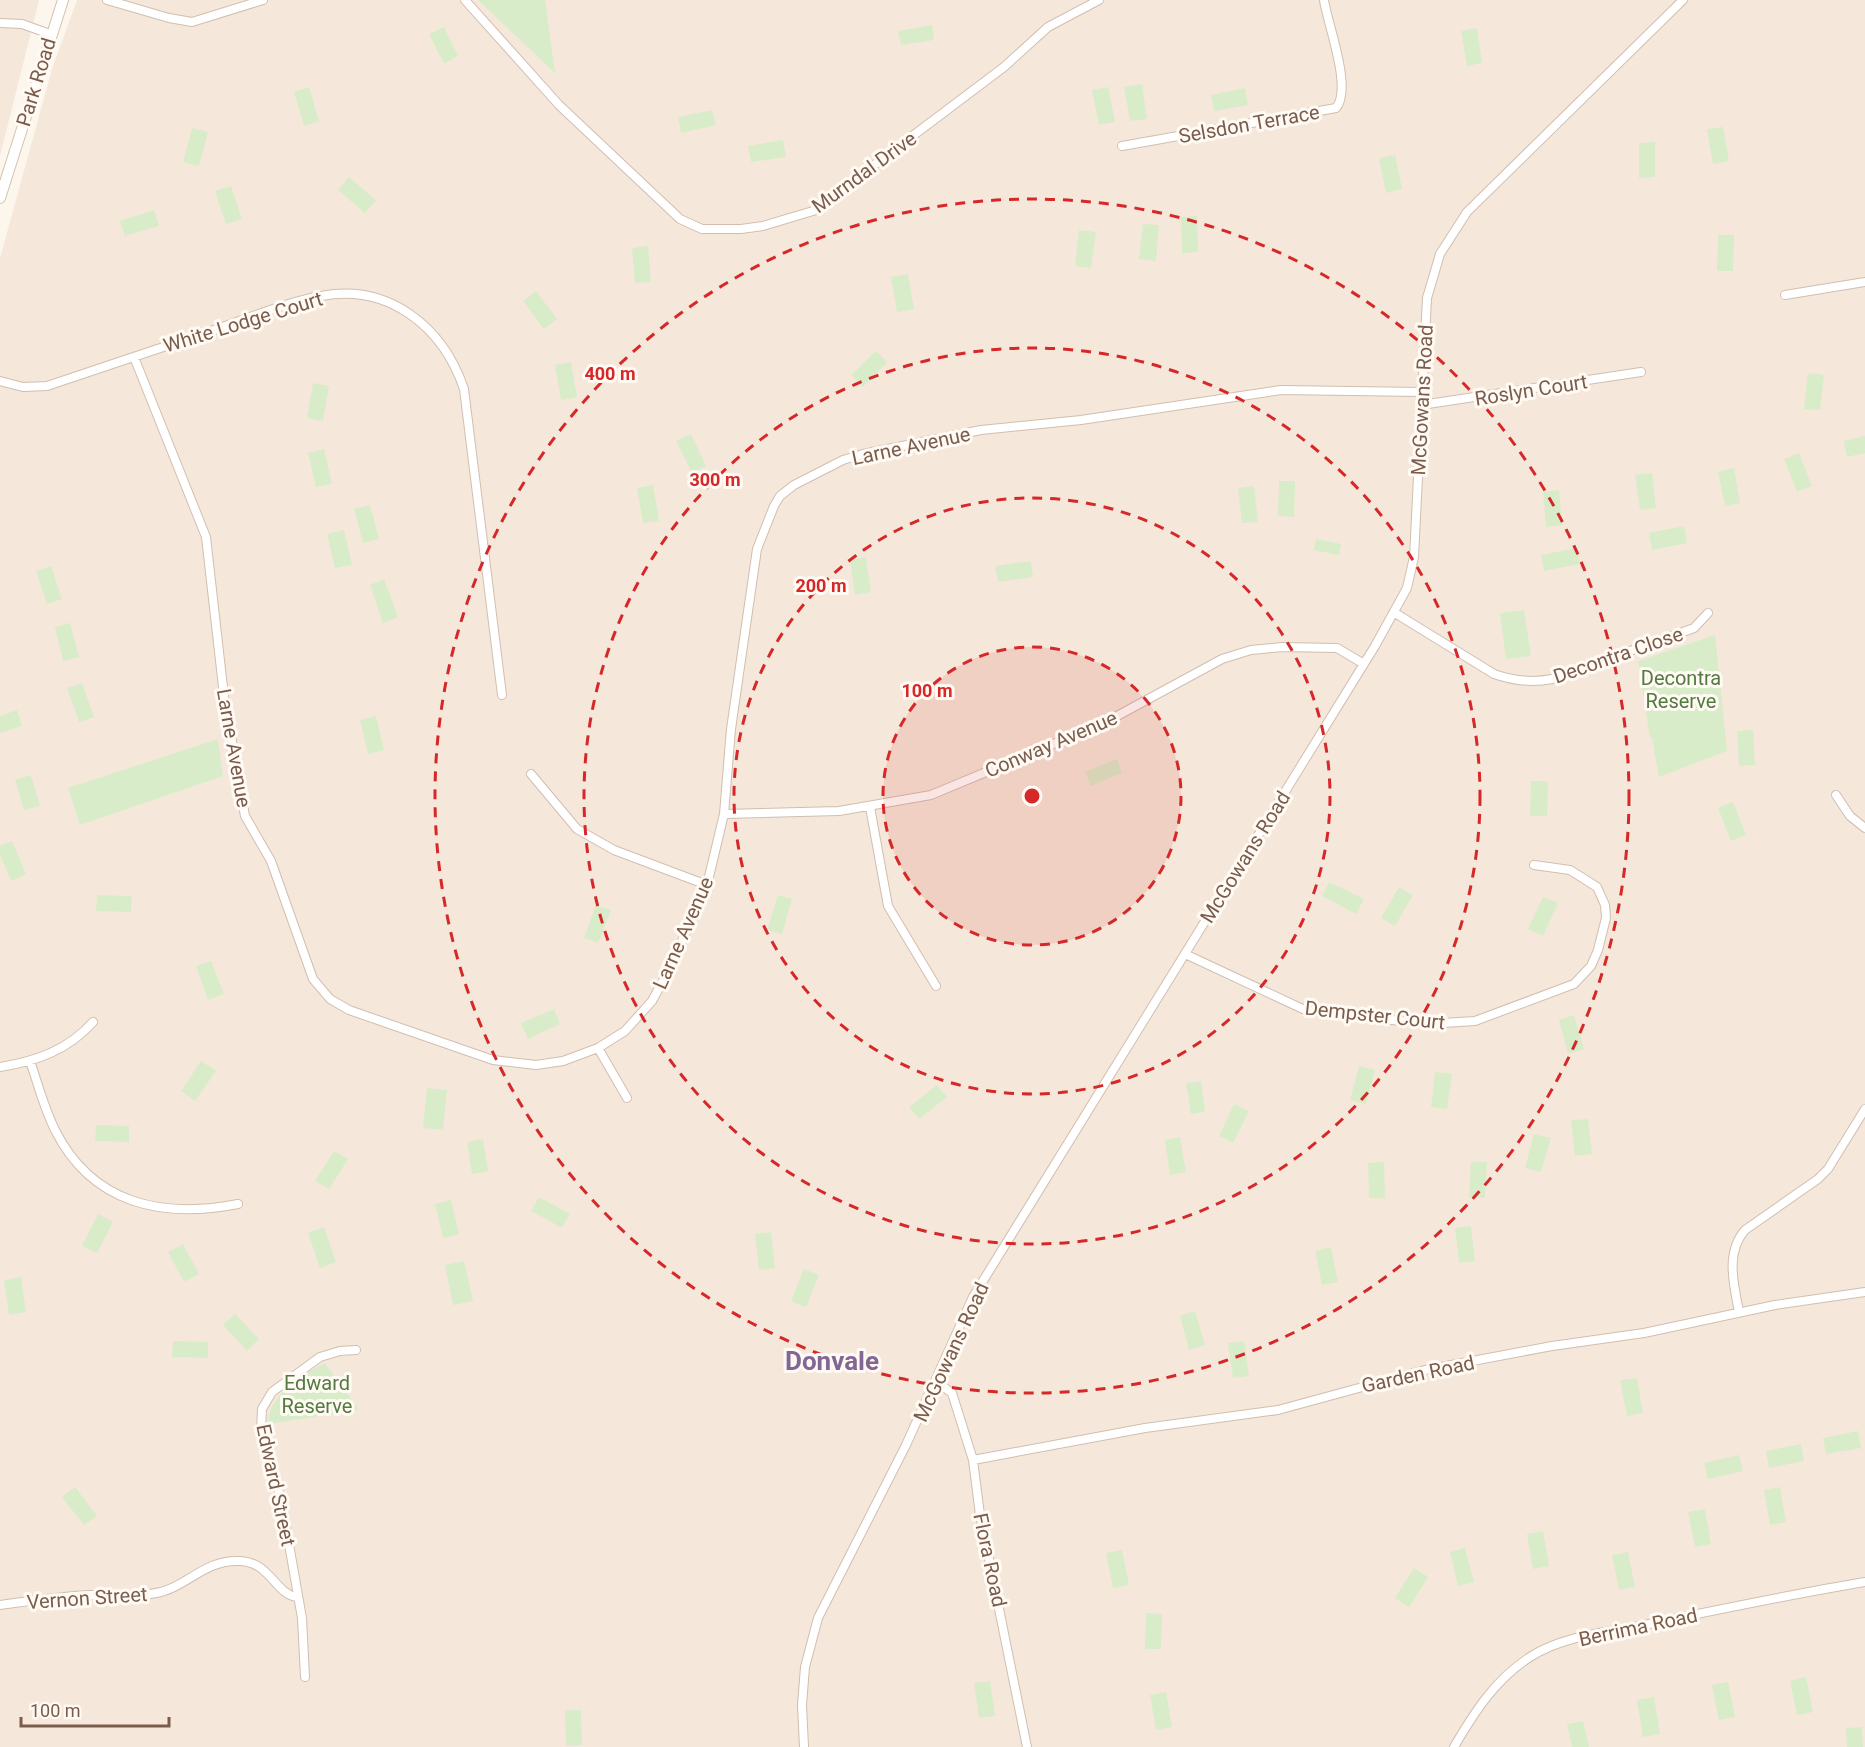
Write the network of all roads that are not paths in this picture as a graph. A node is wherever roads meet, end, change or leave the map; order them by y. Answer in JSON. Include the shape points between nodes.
{"nodes":[{"id":1,"x":63,"y":0,"type":"edge"},
{"id":2,"x":106,"y":0,"type":"edge"},
{"id":3,"x":263,"y":0,"type":"edge"},
{"id":4,"x":465,"y":0,"type":"edge"},
{"id":5,"x":1099,"y":0,"type":"edge"},
{"id":6,"x":1324,"y":0,"type":"edge"},
{"id":7,"x":1683,"y":0,"type":"edge"},
{"id":8,"x":0,"y":23,"type":"edge"},
{"id":9,"x":50,"y":34,"type":"junction"},
{"id":10,"x":1122,"y":146,"type":"dead end"},
{"id":11,"x":0,"y":198,"type":"edge"},
{"id":12,"x":1865,"y":282,"type":"edge"},
{"id":13,"x":1785,"y":295,"type":"dead end"},
{"id":14,"x":134,"y":357,"type":"junction"},
{"id":15,"x":1641,"y":372,"type":"dead end"},
{"id":16,"x":0,"y":381,"type":"edge"},
{"id":17,"x":1422,"y":392,"type":"junction"},
{"id":18,"x":1421,"y":405,"type":"junction"},
{"id":19,"x":1708,"y":613,"type":"dead end"},
{"id":20,"x":1395,"y":614,"type":"junction"},
{"id":21,"x":1364,"y":664,"type":"junction"},
{"id":22,"x":502,"y":695,"type":"dead end"},
{"id":23,"x":531,"y":774,"type":"dead end"},
{"id":24,"x":1836,"y":795,"type":"dead end"},
{"id":25,"x":870,"y":807,"type":"junction"},
{"id":26,"x":723,"y":814,"type":"junction"},
{"id":27,"x":1865,"y":828,"type":"edge"},
{"id":28,"x":1534,"y":865,"type":"dead end"},
{"id":29,"x":707,"y":885,"type":"junction"},
{"id":30,"x":1185,"y":954,"type":"junction"},
{"id":31,"x":936,"y":986,"type":"dead end"},
{"id":32,"x":93,"y":1022,"type":"dead end"},
{"id":33,"x":598,"y":1048,"type":"junction"},
{"id":34,"x":30,"y":1061,"type":"junction"},
{"id":35,"x":0,"y":1067,"type":"edge"},
{"id":36,"x":627,"y":1098,"type":"dead end"},
{"id":37,"x":1865,"y":1109,"type":"edge"},
{"id":38,"x":238,"y":1204,"type":"dead end"},
{"id":39,"x":1865,"y":1292,"type":"edge"},
{"id":40,"x":1739,"y":1312,"type":"junction"},
{"id":41,"x":356,"y":1350,"type":"dead end"},
{"id":42,"x":937,"y":1382,"type":"junction"},
{"id":43,"x":973,"y":1460,"type":"junction"},
{"id":44,"x":1865,"y":1582,"type":"edge"},
{"id":45,"x":297,"y":1596,"type":"junction"},
{"id":46,"x":0,"y":1605,"type":"edge"},
{"id":47,"x":305,"y":1677,"type":"dead end"},
{"id":48,"x":804,"y":1747,"type":"edge"},
{"id":49,"x":1027,"y":1747,"type":"edge"},
{"id":50,"x":1454,"y":1747,"type":"edge"}],
"edges":[{"from":1,"to":9,"type":"street","name":"Park Road"},
{"from":2,"to":3,"type":"street","via":[[192,22]]},
{"from":4,"to":5,"type":"street","name":"Murndal Drive","via":[[559,105],[680,219],[702,229],[741,229],[813,211],[1004,67],[1048,27]]},
{"from":6,"to":10,"type":"street","name":"Selsdon Terrace","via":[[1340,60],[1341,98],[1336,108]]},
{"from":7,"to":17,"type":"street","name":"McGowans Road","via":[[1505,173],[1450,235],[1427,298]]},
{"from":8,"to":9,"type":"street","via":[[22,24]]},
{"from":9,"to":11,"type":"street","name":"Park Road"},
{"from":12,"to":13,"type":"street"},
{"from":14,"to":16,"type":"street","name":"White Lodge Court","via":[[41,387]]},
{"from":14,"to":22,"type":"street","name":"White Lodge Court","via":[[323,296],[371,297],[392,304],[428,329],[453,359],[464,389]]},
{"from":14,"to":33,"type":"street","name":"Larne Avenue","via":[[206,537],[224,696],[243,809],[271,861],[303,956],[321,991],[349,1010],[505,1062],[551,1063]]},
{"from":15,"to":18,"type":"street","name":"Roslyn Court"},
{"from":17,"to":18,"type":"street","name":"McGowans Road"},
{"from":17,"to":26,"type":"street","name":"Larne Avenue","via":[[1260,392],[1081,420],[981,430],[863,454],[794,485],[774,506],[757,549]]},
{"from":18,"to":20,"type":"street","name":"McGowans Road","via":[[1412,573]]},
{"from":19,"to":20,"type":"street","name":"Decontra Close","via":[[1694,628],[1538,681],[1494,674]]},
{"from":20,"to":21,"type":"street","name":"McGowans Road"},
{"from":21,"to":25,"type":"street","name":"Conway Avenue","via":[[1343,650],[1329,648],[1267,648],[1238,653],[1106,722],[931,795]]},
{"from":21,"to":30,"type":"street","name":"McGowans Road"},
{"from":23,"to":29,"type":"street","via":[[577,829],[614,850]]},
{"from":24,"to":27,"type":"street","via":[[1850,816]]},
{"from":25,"to":26,"type":"street","name":"Conway Avenue"},
{"from":25,"to":31,"type":"street","via":[[888,906]]},
{"from":26,"to":29,"type":"street","name":"Larne Avenue"},
{"from":28,"to":30,"type":"street","name":"Dempster Court","via":[[1570,870],[1597,887],[1606,918],[1598,950],[1591,966],[1574,984],[1475,1021],[1427,1024],[1305,1010]]},
{"from":29,"to":33,"type":"street","name":"Larne Avenue","via":[[652,1001],[625,1031]]},
{"from":30,"to":42,"type":"street","name":"McGowans Road","via":[[973,1297]]},
{"from":32,"to":34,"type":"street","via":[[70,1044]]},
{"from":33,"to":36,"type":"street"},
{"from":34,"to":35,"type":"street"},
{"from":34,"to":38,"type":"street","via":[[56,1130],[79,1164],[106,1188],[138,1203],[174,1211]]},
{"from":37,"to":40,"type":"street","via":[[1828,1169],[1738,1239],[1732,1255]]},
{"from":39,"to":40,"type":"street","name":"Garden Road"},
{"from":40,"to":43,"type":"street","name":"Garden Road","via":[[1644,1333],[1425,1370],[1278,1410],[1145,1428]]},
{"from":41,"to":45,"type":"street","name":"Edward Street","via":[[320,1357],[272,1392],[262,1409],[261,1429],[280,1499]]},
{"from":42,"to":43,"type":"street","name":"Flora Road","via":[[952,1393]]},
{"from":42,"to":48,"type":"street","name":"McGowans Road","via":[[818,1618],[811,1639],[802,1705]]},
{"from":43,"to":49,"type":"street","name":"Flora Road","via":[[980,1515]]},
{"from":44,"to":50,"type":"street","name":"Berrima Road","via":[[1545,1649],[1496,1684]]},
{"from":45,"to":46,"type":"street","name":"Vernon Street","via":[[285,1593],[264,1569],[241,1561],[202,1570],[160,1592]]},
{"from":45,"to":47,"type":"street","name":"Edward Street"}]}
